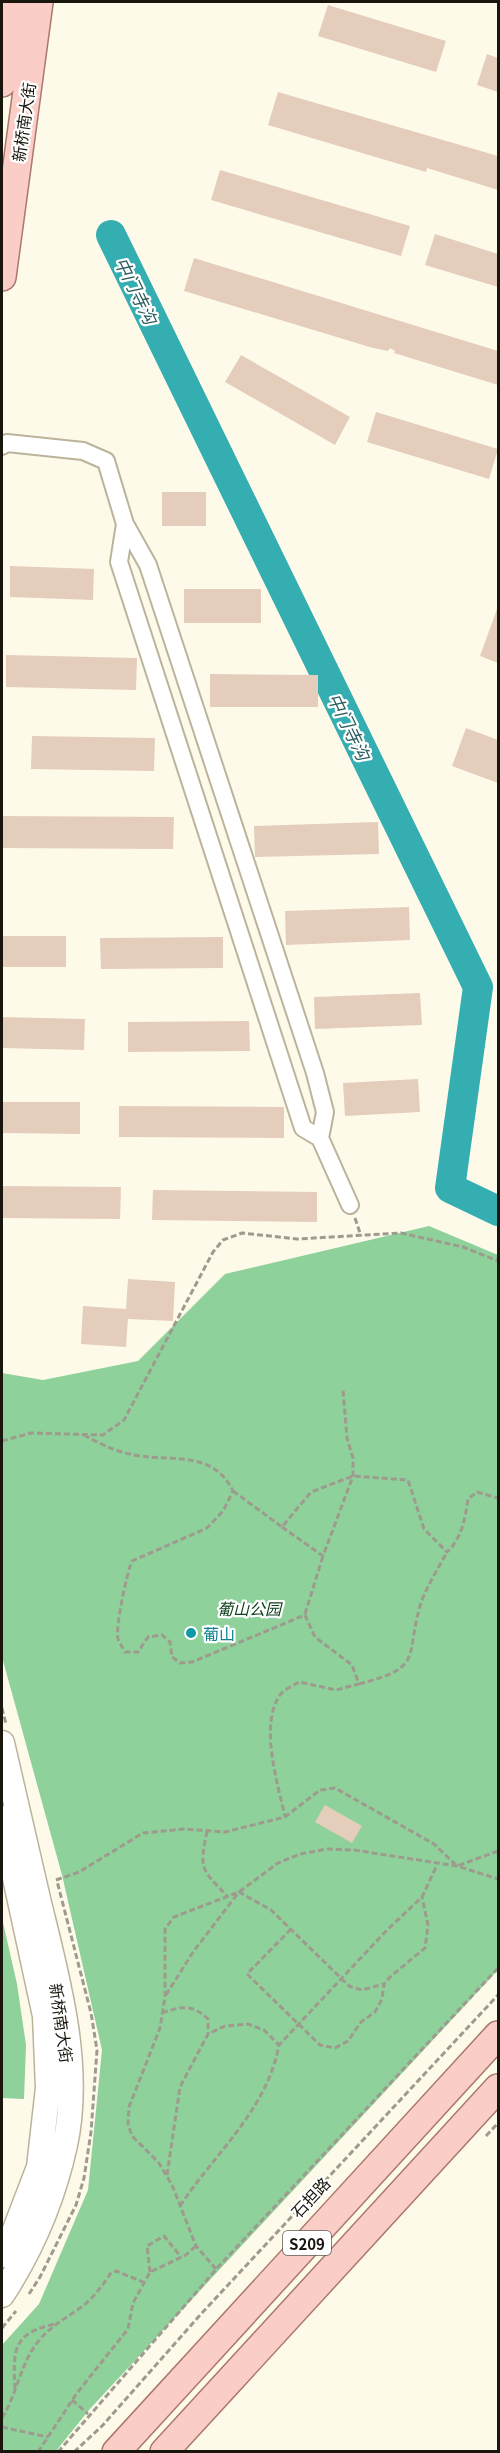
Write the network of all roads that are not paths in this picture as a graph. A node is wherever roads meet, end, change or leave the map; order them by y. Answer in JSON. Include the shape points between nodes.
{"nodes":[{"id":1,"x":13,"y":2,"type":"edge"},
{"id":2,"x":39,"y":2,"type":"edge"},
{"id":3,"x":2,"y":83,"type":"edge"},
{"id":4,"x":2,"y":277,"type":"edge"},
{"id":5,"x":2,"y":446,"type":"edge"},
{"id":6,"x":125,"y":524,"type":"junction"},
{"id":7,"x":320,"y":1138,"type":"junction"},
{"id":8,"x":350,"y":1205,"type":"dead end"},
{"id":9,"x":2,"y":1743,"type":"edge"},
{"id":10,"x":2,"y":1818,"type":"edge"},
{"id":11,"x":498,"y":2035,"type":"edge"},
{"id":12,"x":498,"y":2088,"type":"edge"},
{"id":13,"x":2,"y":2255,"type":"edge"},
{"id":14,"x":2,"y":2295,"type":"edge"},
{"id":15,"x":116,"y":2451,"type":"edge"},
{"id":16,"x":164,"y":2451,"type":"edge"}],
"edges":[{"from":1,"to":3,"type":"main road","name":"新桥南大街"},
{"from":2,"to":4,"type":"main road","name":"新桥南大街"},
{"from":5,"to":6,"type":"street","via":[[7,443],[83,451],[106,461]]},
{"from":6,"to":7,"type":"street","via":[[148,565],[315,1073],[325,1112]]},
{"from":6,"to":7,"type":"street","via":[[119,562],[303,1128]]},
{"from":7,"to":8,"type":"street"},
{"from":9,"to":14,"type":"main road","name":"新桥南大街","via":[[64,2012],[70,2086],[66,2144],[49,2203],[24,2261]]},
{"from":10,"to":13,"type":"main road","name":"新桥南大街","via":[[45,2016],[48,2088],[39,2167]]},
{"from":11,"to":15,"type":"main road","name":"石担路","number":"S209"},
{"from":12,"to":16,"type":"main road","number":"S209"}]}
